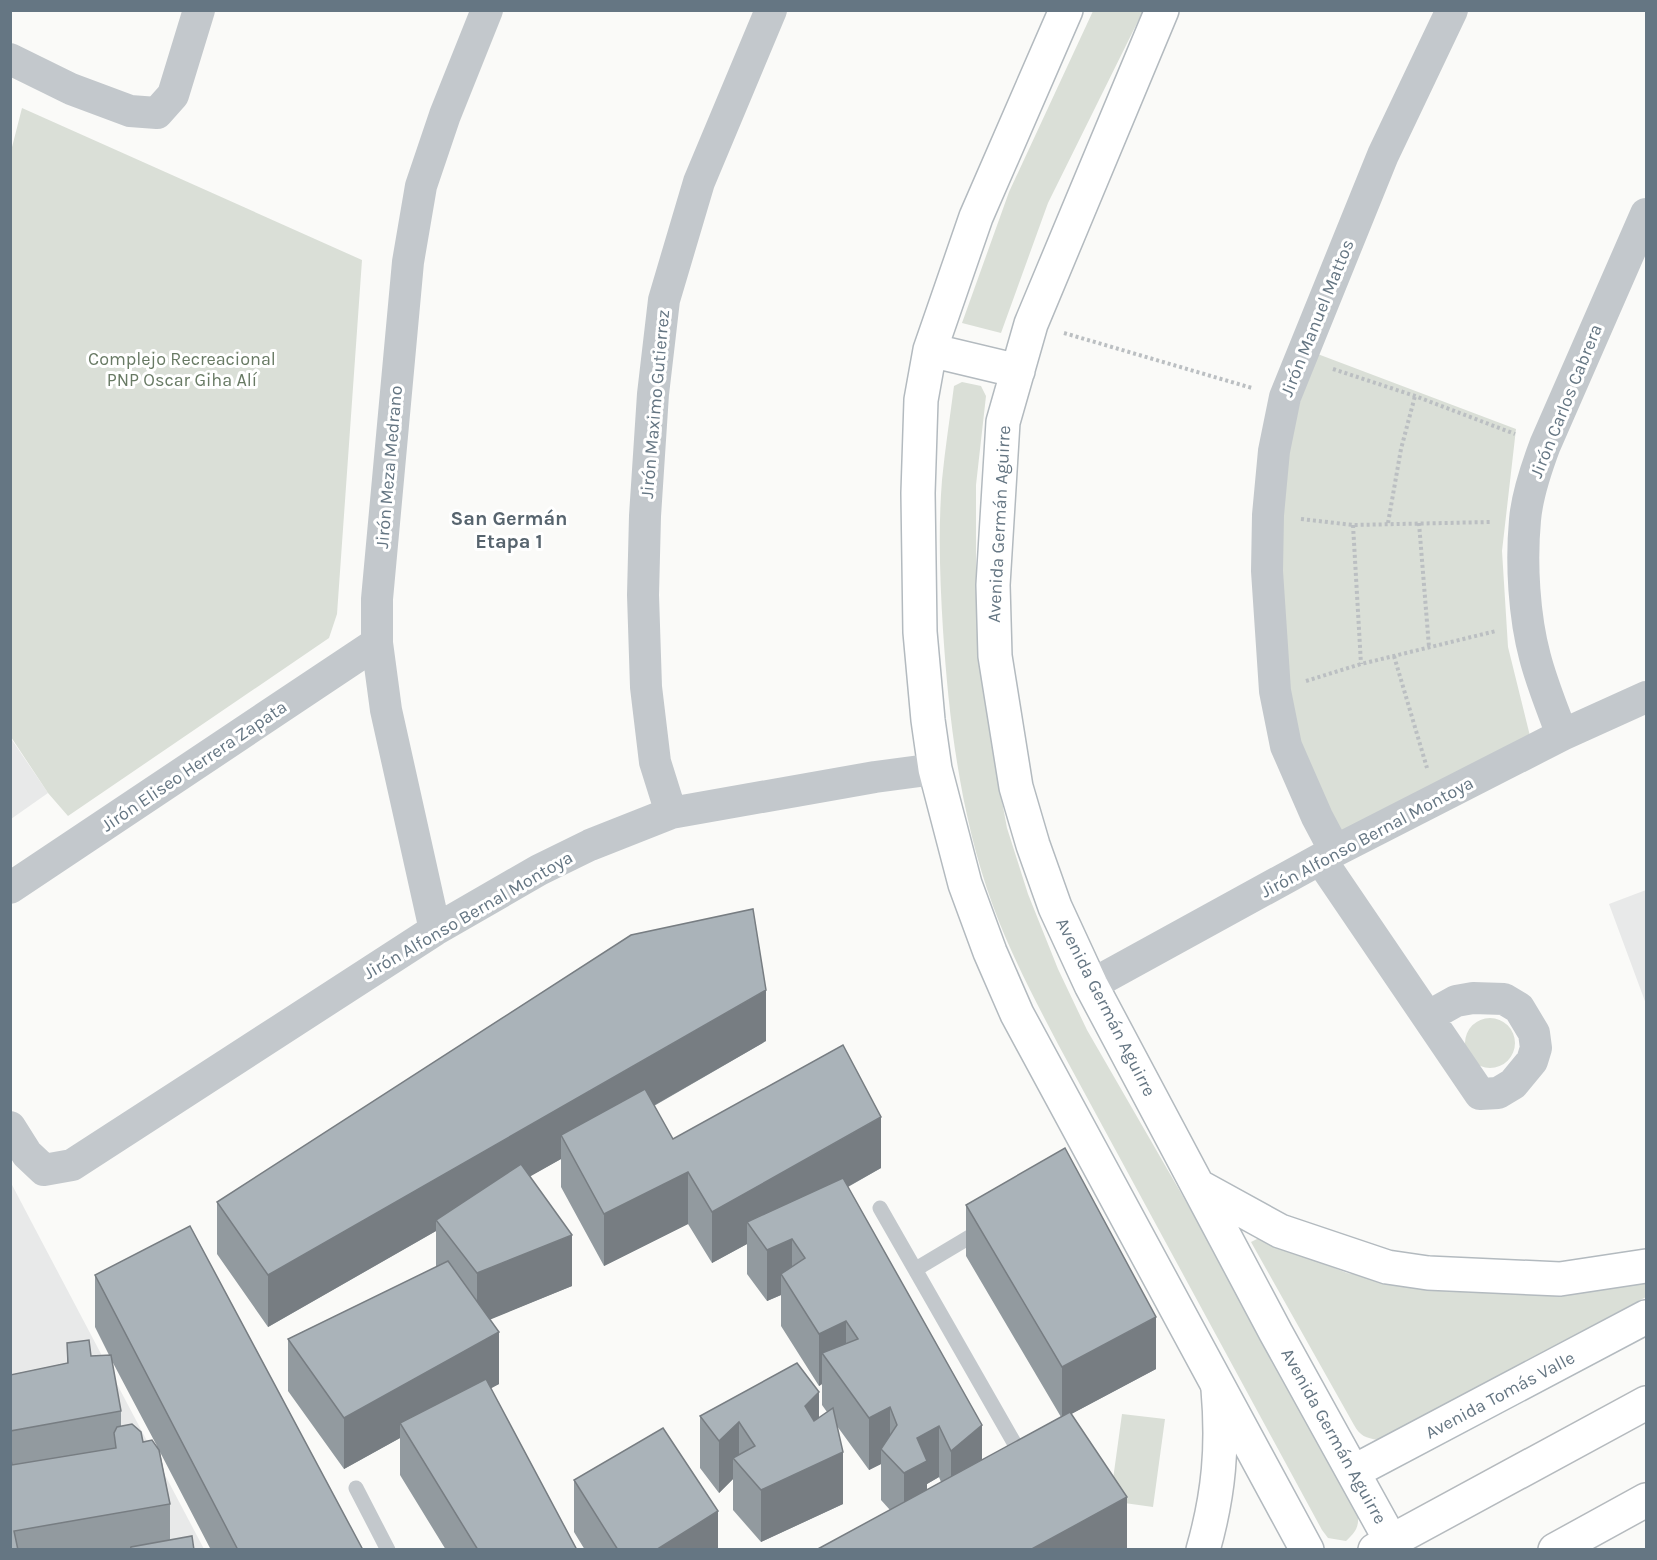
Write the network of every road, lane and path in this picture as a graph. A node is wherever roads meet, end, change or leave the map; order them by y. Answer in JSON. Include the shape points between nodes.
{"nodes":[{"id":1,"x":199,"y":10,"type":"edge"},
{"id":2,"x":487,"y":10,"type":"edge"},
{"id":3,"x":771,"y":10,"type":"edge"},
{"id":4,"x":1066,"y":10,"type":"edge"},
{"id":5,"x":1162,"y":10,"type":"edge"},
{"id":6,"x":1452,"y":10,"type":"edge"},
{"id":7,"x":10,"y":59,"type":"edge"},
{"id":8,"x":1644,"y":226,"type":"edge"},
{"id":9,"x":1031,"y":324,"type":"junction"},
{"id":10,"x":930,"y":350,"type":"junction"},
{"id":11,"x":1300,"y":359,"type":"junction"},
{"id":12,"x":1018,"y":371,"type":"junction"},
{"id":13,"x":1415,"y":396,"type":"junction"},
{"id":14,"x":1285,"y":397,"type":"junction"},
{"id":15,"x":1545,"y":445,"type":"junction"},
{"id":16,"x":1269,"y":515,"type":"junction"},
{"id":17,"x":1524,"y":520,"type":"junction"},
{"id":18,"x":1388,"y":523,"type":"junction"},
{"id":19,"x":1419,"y":523,"type":"junction"},
{"id":20,"x":1353,"y":525,"type":"junction"},
{"id":21,"x":1529,"y":623,"type":"junction"},
{"id":22,"x":376,"y":644,"type":"junction"},
{"id":23,"x":1429,"y":647,"type":"junction"},
{"id":24,"x":1394,"y":656,"type":"junction"},
{"id":25,"x":1361,"y":664,"type":"junction"},
{"id":26,"x":1275,"y":691,"type":"junction"},
{"id":27,"x":1647,"y":697,"type":"edge"},
{"id":28,"x":1562,"y":735,"type":"junction"},
{"id":29,"x":935,"y":769,"type":"junction"},
{"id":30,"x":1438,"y":799,"type":"junction"},
{"id":31,"x":671,"y":813,"type":"junction"},
{"id":32,"x":1328,"y":855,"type":"junction"},
{"id":33,"x":10,"y":888,"type":"edge"},
{"id":34,"x":435,"y":930,"type":"junction"},
{"id":35,"x":1091,"y":985,"type":"junction"},
{"id":36,"x":1429,"y":1016,"type":"dead end"},
{"id":37,"x":10,"y":1127,"type":"edge"},
{"id":38,"x":1200,"y":1187,"type":"junction"},
{"id":39,"x":880,"y":1208,"type":"dead end"},
{"id":40,"x":997,"y":1221,"type":"edge"},
{"id":41,"x":1647,"y":1266,"type":"edge"},
{"id":42,"x":916,"y":1269,"type":"junction"},
{"id":43,"x":1647,"y":1317,"type":"edge"},
{"id":44,"x":1218,"y":1389,"type":"junction"},
{"id":45,"x":1647,"y":1403,"type":"edge"},
{"id":46,"x":1016,"y":1446,"type":"edge"},
{"id":47,"x":1353,"y":1472,"type":"junction"},
{"id":48,"x":356,"y":1488,"type":"dead end"},
{"id":49,"x":1647,"y":1500,"type":"edge"},
{"id":50,"x":1388,"y":1546,"type":"edge"},
{"id":51,"x":388,"y":1550,"type":"edge"},
{"id":52,"x":1203,"y":1550,"type":"edge"},
{"id":53,"x":1306,"y":1550,"type":"edge"},
{"id":54,"x":1555,"y":1550,"type":"edge"}],
"edges":[{"from":1,"to":7,"type":"street","via":[[172,95],[157,113],[130,111]]},
{"from":2,"to":22,"type":"street","name":"Jirón Meza Medrano","via":[[421,186],[408,262]]},
{"from":3,"to":31,"type":"street","name":"Jirón Maximo Gutierrez","via":[[699,182],[663,300],[652,394],[643,595],[646,687],[655,762]]},
{"from":4,"to":10,"type":"main road","via":[[976,217]]},
{"from":5,"to":9,"type":"main road","name":"Avenida Germán Aguirre"},
{"from":6,"to":11,"type":"street","name":"Jirón Manuel Mattos","via":[[1383,155]]},
{"from":8,"to":15,"type":"street","name":"Jirón Carlos Cabrera"},
{"from":9,"to":12,"type":"main road","name":"Avenida Germán Aguirre"},
{"from":9,"to":14,"type":"path"},
{"from":10,"to":12,"type":"main road"},
{"from":10,"to":29,"type":"main road","via":[[921,400],[918,493],[920,632]]},
{"from":11,"to":13,"type":"path"},
{"from":11,"to":14,"type":"street","name":"Jirón Manuel Mattos"},
{"from":12,"to":35,"type":"main road","name":"Avenida Germán Aguirre","via":[[1003,422],[993,585],[995,656],[1017,787],[1033,845],[1055,907]]},
{"from":13,"to":15,"type":"path"},
{"from":13,"to":18,"type":"path"},
{"from":14,"to":16,"type":"street","name":"Jirón Manuel Mattos","via":[[1274,451]]},
{"from":15,"to":17,"type":"street","name":"Jirón Carlos Cabrera"},
{"from":16,"to":20,"type":"path"},
{"from":16,"to":26,"type":"street","name":"Jirón Manuel Mattos"},
{"from":17,"to":19,"type":"path"},
{"from":17,"to":21,"type":"street","name":"Jirón Carlos Cabrera"},
{"from":18,"to":19,"type":"path"},
{"from":18,"to":20,"type":"path"},
{"from":19,"to":23,"type":"path"},
{"from":20,"to":25,"type":"path"},
{"from":21,"to":23,"type":"path"},
{"from":21,"to":28,"type":"street","name":"Jirón Carlos Cabrera","via":[[1535,656]]},
{"from":22,"to":33,"type":"street","name":"Jirón Eliseo Herrera Zapata"},
{"from":22,"to":34,"type":"street","name":"Jirón Meza Medrano","via":[[386,710]]},
{"from":23,"to":24,"type":"path"},
{"from":24,"to":25,"type":"path"},
{"from":24,"to":30,"type":"path"},
{"from":25,"to":26,"type":"path"},
{"from":26,"to":32,"type":"street","name":"Jirón Manuel Mattos","via":[[1286,746],[1317,817]]},
{"from":27,"to":28,"type":"street","name":"Jirón Alfonso Bernal Montoya"},
{"from":28,"to":30,"type":"street","name":"Jirón Alfonso Bernal Montoya"},
{"from":29,"to":31,"type":"street","name":"Jirón Alfonso Bernal Montoya"},
{"from":29,"to":44,"type":"main road","via":[[965,884],[1017,1014],[1093,1167]]},
{"from":30,"to":32,"type":"street","name":"Jirón Alfonso Bernal Montoya"},
{"from":31,"to":34,"type":"street","name":"Jirón Alfonso Bernal Montoya","via":[[590,844]]},
{"from":32,"to":35,"type":"street","name":"Jirón Alfonso Bernal Montoya"},
{"from":32,"to":36,"type":"street","name":"Jirón Manuel Mattos"},
{"from":34,"to":37,"type":"street","name":"Jirón Alfonso Bernal Montoya","via":[[72,1165],[44,1170],[27,1154]]},
{"from":35,"to":38,"type":"main road","name":"Avenida Germán Aguirre"},
{"from":38,"to":41,"type":"main road","via":[[1280,1231],[1387,1267],[1428,1274],[1560,1279]]},
{"from":38,"to":47,"type":"main road","name":"Avenida Germán Aguirre"},
{"from":39,"to":42,"type":"lane"},
{"from":40,"to":42,"type":"lane"},
{"from":42,"to":46,"type":"lane"},
{"from":43,"to":47,"type":"main road","name":"Avenida Tomás Valle"},
{"from":44,"to":52,"type":"main road","via":[[1220,1461]]},
{"from":44,"to":53,"type":"main road"},
{"from":45,"to":50,"type":"main road"},
{"from":47,"to":50,"type":"main road","name":"Avenida Germán Aguirre"},
{"from":48,"to":51,"type":"lane"},
{"from":49,"to":54,"type":"main road"}]}
